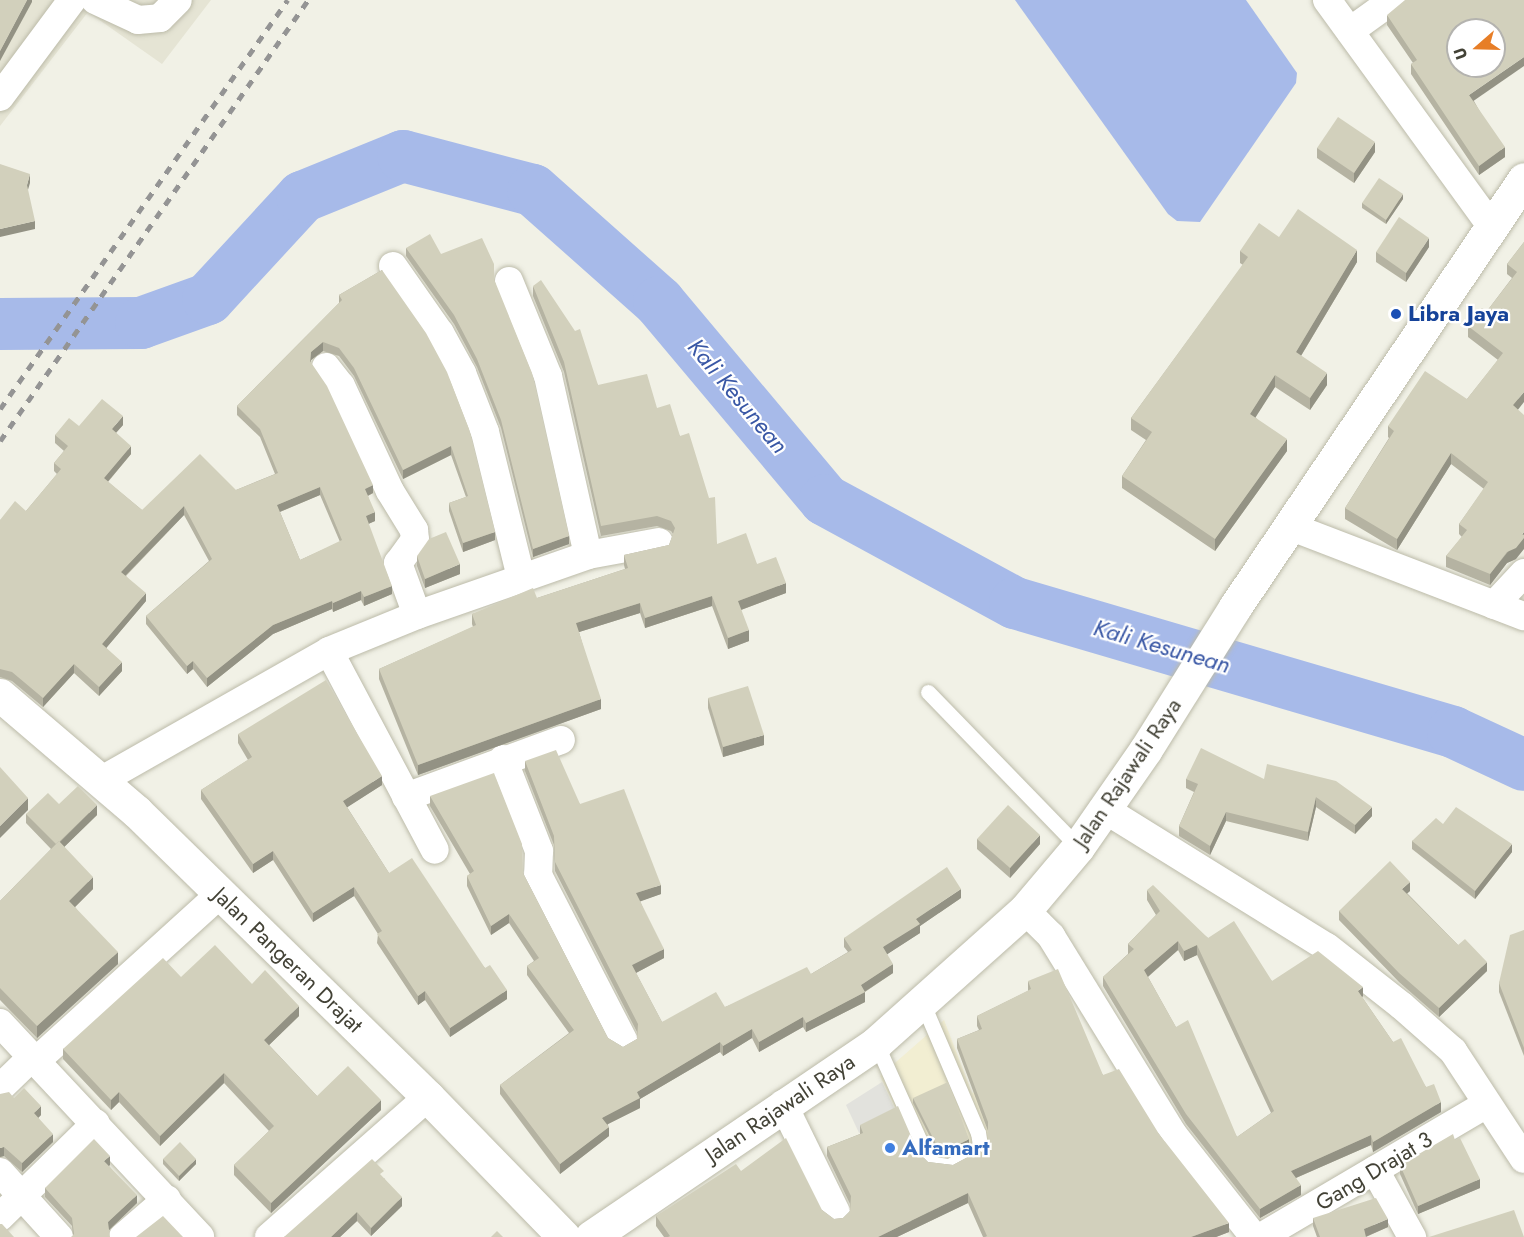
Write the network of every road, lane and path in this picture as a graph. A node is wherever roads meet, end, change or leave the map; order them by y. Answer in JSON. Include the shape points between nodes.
{"nodes":[{"id":1,"x":72,"y":0,"type":"edge"},
{"id":2,"x":95,"y":0,"type":"edge"},
{"id":3,"x":178,"y":0,"type":"edge"},
{"id":4,"x":1328,"y":0,"type":"edge"},
{"id":5,"x":1393,"y":0,"type":"edge"},
{"id":6,"x":1350,"y":31,"type":"junction"},
{"id":7,"x":0,"y":97,"type":"edge"},
{"id":8,"x":1524,"y":179,"type":"edge"},
{"id":9,"x":1491,"y":226,"type":"junction"},
{"id":10,"x":393,"y":266,"type":"dead end"},
{"id":11,"x":509,"y":281,"type":"dead end"},
{"id":12,"x":326,"y":367,"type":"dead end"},
{"id":13,"x":1289,"y":526,"type":"junction"},
{"id":14,"x":659,"y":542,"type":"dead end"},
{"id":15,"x":588,"y":555,"type":"junction"},
{"id":16,"x":1524,"y":573,"type":"edge"},
{"id":17,"x":521,"y":578,"type":"junction"},
{"id":18,"x":1494,"y":604,"type":"junction"},
{"id":19,"x":417,"y":615,"type":"junction"},
{"id":20,"x":1524,"y":616,"type":"edge"},
{"id":21,"x":329,"y":651,"type":"junction"},
{"id":22,"x":928,"y":692,"type":"dead end"},
{"id":23,"x":0,"y":695,"type":"edge"},
{"id":24,"x":561,"y":740,"type":"dead end"},
{"id":25,"x":503,"y":759,"type":"junction"},
{"id":26,"x":102,"y":780,"type":"junction"},
{"id":27,"x":406,"y":797,"type":"junction"},
{"id":28,"x":1104,"y":808,"type":"junction"},
{"id":29,"x":1078,"y":847,"type":"junction"},
{"id":30,"x":435,"y":850,"type":"dead end"},
{"id":31,"x":220,"y":894,"type":"junction"},
{"id":32,"x":1025,"y":910,"type":"junction"},
{"id":33,"x":922,"y":1002,"type":"junction"},
{"id":34,"x":0,"y":1023,"type":"edge"},
{"id":35,"x":623,"y":1040,"type":"dead end"},
{"id":36,"x":876,"y":1044,"type":"junction"},
{"id":37,"x":34,"y":1059,"type":"junction"},
{"id":38,"x":0,"y":1088,"type":"edge"},
{"id":39,"x":428,"y":1097,"type":"junction"},
{"id":40,"x":783,"y":1104,"type":"junction"},
{"id":41,"x":1487,"y":1104,"type":"junction"},
{"id":42,"x":96,"y":1124,"type":"junction"},
{"id":43,"x":1524,"y":1159,"type":"edge"},
{"id":44,"x":1376,"y":1170,"type":"junction"},
{"id":45,"x":0,"y":1172,"type":"edge"},
{"id":46,"x":23,"y":1196,"type":"junction"},
{"id":47,"x":167,"y":1199,"type":"junction"},
{"id":48,"x":836,"y":1212,"type":"dead end"},
{"id":49,"x":0,"y":1217,"type":"edge"},
{"id":50,"x":60,"y":1237,"type":"edge"},
{"id":51,"x":123,"y":1237,"type":"edge"},
{"id":52,"x":200,"y":1237,"type":"edge"},
{"id":53,"x":269,"y":1237,"type":"edge"},
{"id":54,"x":564,"y":1237,"type":"edge"},
{"id":55,"x":591,"y":1237,"type":"edge"},
{"id":56,"x":1254,"y":1237,"type":"edge"},
{"id":57,"x":1261,"y":1237,"type":"edge"},
{"id":58,"x":1412,"y":1237,"type":"edge"}],
"edges":[{"from":1,"to":7,"type":"street"},
{"from":2,"to":3,"type":"street","via":[[138,20],[160,18]]},
{"from":4,"to":6,"type":"street"},
{"from":5,"to":6,"type":"street"},
{"from":6,"to":9,"type":"street"},
{"from":8,"to":9,"type":"street","name":"Jalan Rajawali Raya"},
{"from":9,"to":13,"type":"street","name":"Jalan Rajawali Raya"},
{"from":10,"to":17,"type":"street","via":[[440,333],[462,373],[485,432]]},
{"from":11,"to":15,"type":"street","via":[[548,376],[565,437]]},
{"from":12,"to":19,"type":"street","via":[[341,386],[390,491],[414,530],[415,540],[398,564]]},
{"from":13,"to":18,"type":"street"},
{"from":13,"to":28,"type":"street","name":"Jalan Rajawali Raya"},
{"from":14,"to":15,"type":"street"},
{"from":15,"to":17,"type":"street"},
{"from":16,"to":18,"type":"street"},
{"from":17,"to":19,"type":"street"},
{"from":18,"to":20,"type":"street"},
{"from":19,"to":21,"type":"street"},
{"from":21,"to":26,"type":"street"},
{"from":21,"to":27,"type":"street"},
{"from":22,"to":29,"type":"lane"},
{"from":23,"to":26,"type":"street","name":"Jalan Pangeran Drajat"},
{"from":24,"to":25,"type":"street"},
{"from":25,"to":27,"type":"street"},
{"from":25,"to":35,"type":"street","via":[[539,851],[538,875]]},
{"from":26,"to":31,"type":"street","name":"Jalan Pangeran Drajat"},
{"from":27,"to":30,"type":"street"},
{"from":28,"to":29,"type":"street","name":"Jalan Rajawali Raya"},
{"from":28,"to":41,"type":"street","via":[[1353,966],[1453,1051]]},
{"from":29,"to":32,"type":"street","name":"Jalan Rajawali Raya"},
{"from":31,"to":37,"type":"street"},
{"from":31,"to":39,"type":"street","name":"Jalan Pangeran Drajat"},
{"from":32,"to":33,"type":"street","name":"Jalan Rajawali Raya"},
{"from":32,"to":56,"type":"street","via":[[1051,936],[1172,1133]]},
{"from":33,"to":36,"type":"street","name":"Jalan Rajawali Raya"},
{"from":33,"to":36,"type":"lane","via":[[978,1133],[980,1145],[971,1155],[950,1166],[934,1164],[927,1157]]},
{"from":34,"to":37,"type":"street"},
{"from":36,"to":40,"type":"street","name":"Jalan Rajawali Raya"},
{"from":37,"to":38,"type":"street"},
{"from":37,"to":42,"type":"street"},
{"from":39,"to":53,"type":"street"},
{"from":39,"to":54,"type":"street","name":"Jalan Pangeran Drajat"},
{"from":40,"to":48,"type":"street"},
{"from":40,"to":55,"type":"street","name":"Jalan Rajawali Raya"},
{"from":41,"to":43,"type":"street"},
{"from":41,"to":44,"type":"street","name":"Gang Drajat 3"},
{"from":42,"to":46,"type":"street"},
{"from":42,"to":47,"type":"street"},
{"from":44,"to":57,"type":"street","name":"Gang Drajat 3"},
{"from":44,"to":58,"type":"street"},
{"from":45,"to":46,"type":"street"},
{"from":46,"to":49,"type":"street"},
{"from":46,"to":50,"type":"street"},
{"from":47,"to":51,"type":"street"},
{"from":47,"to":52,"type":"street"}]}
